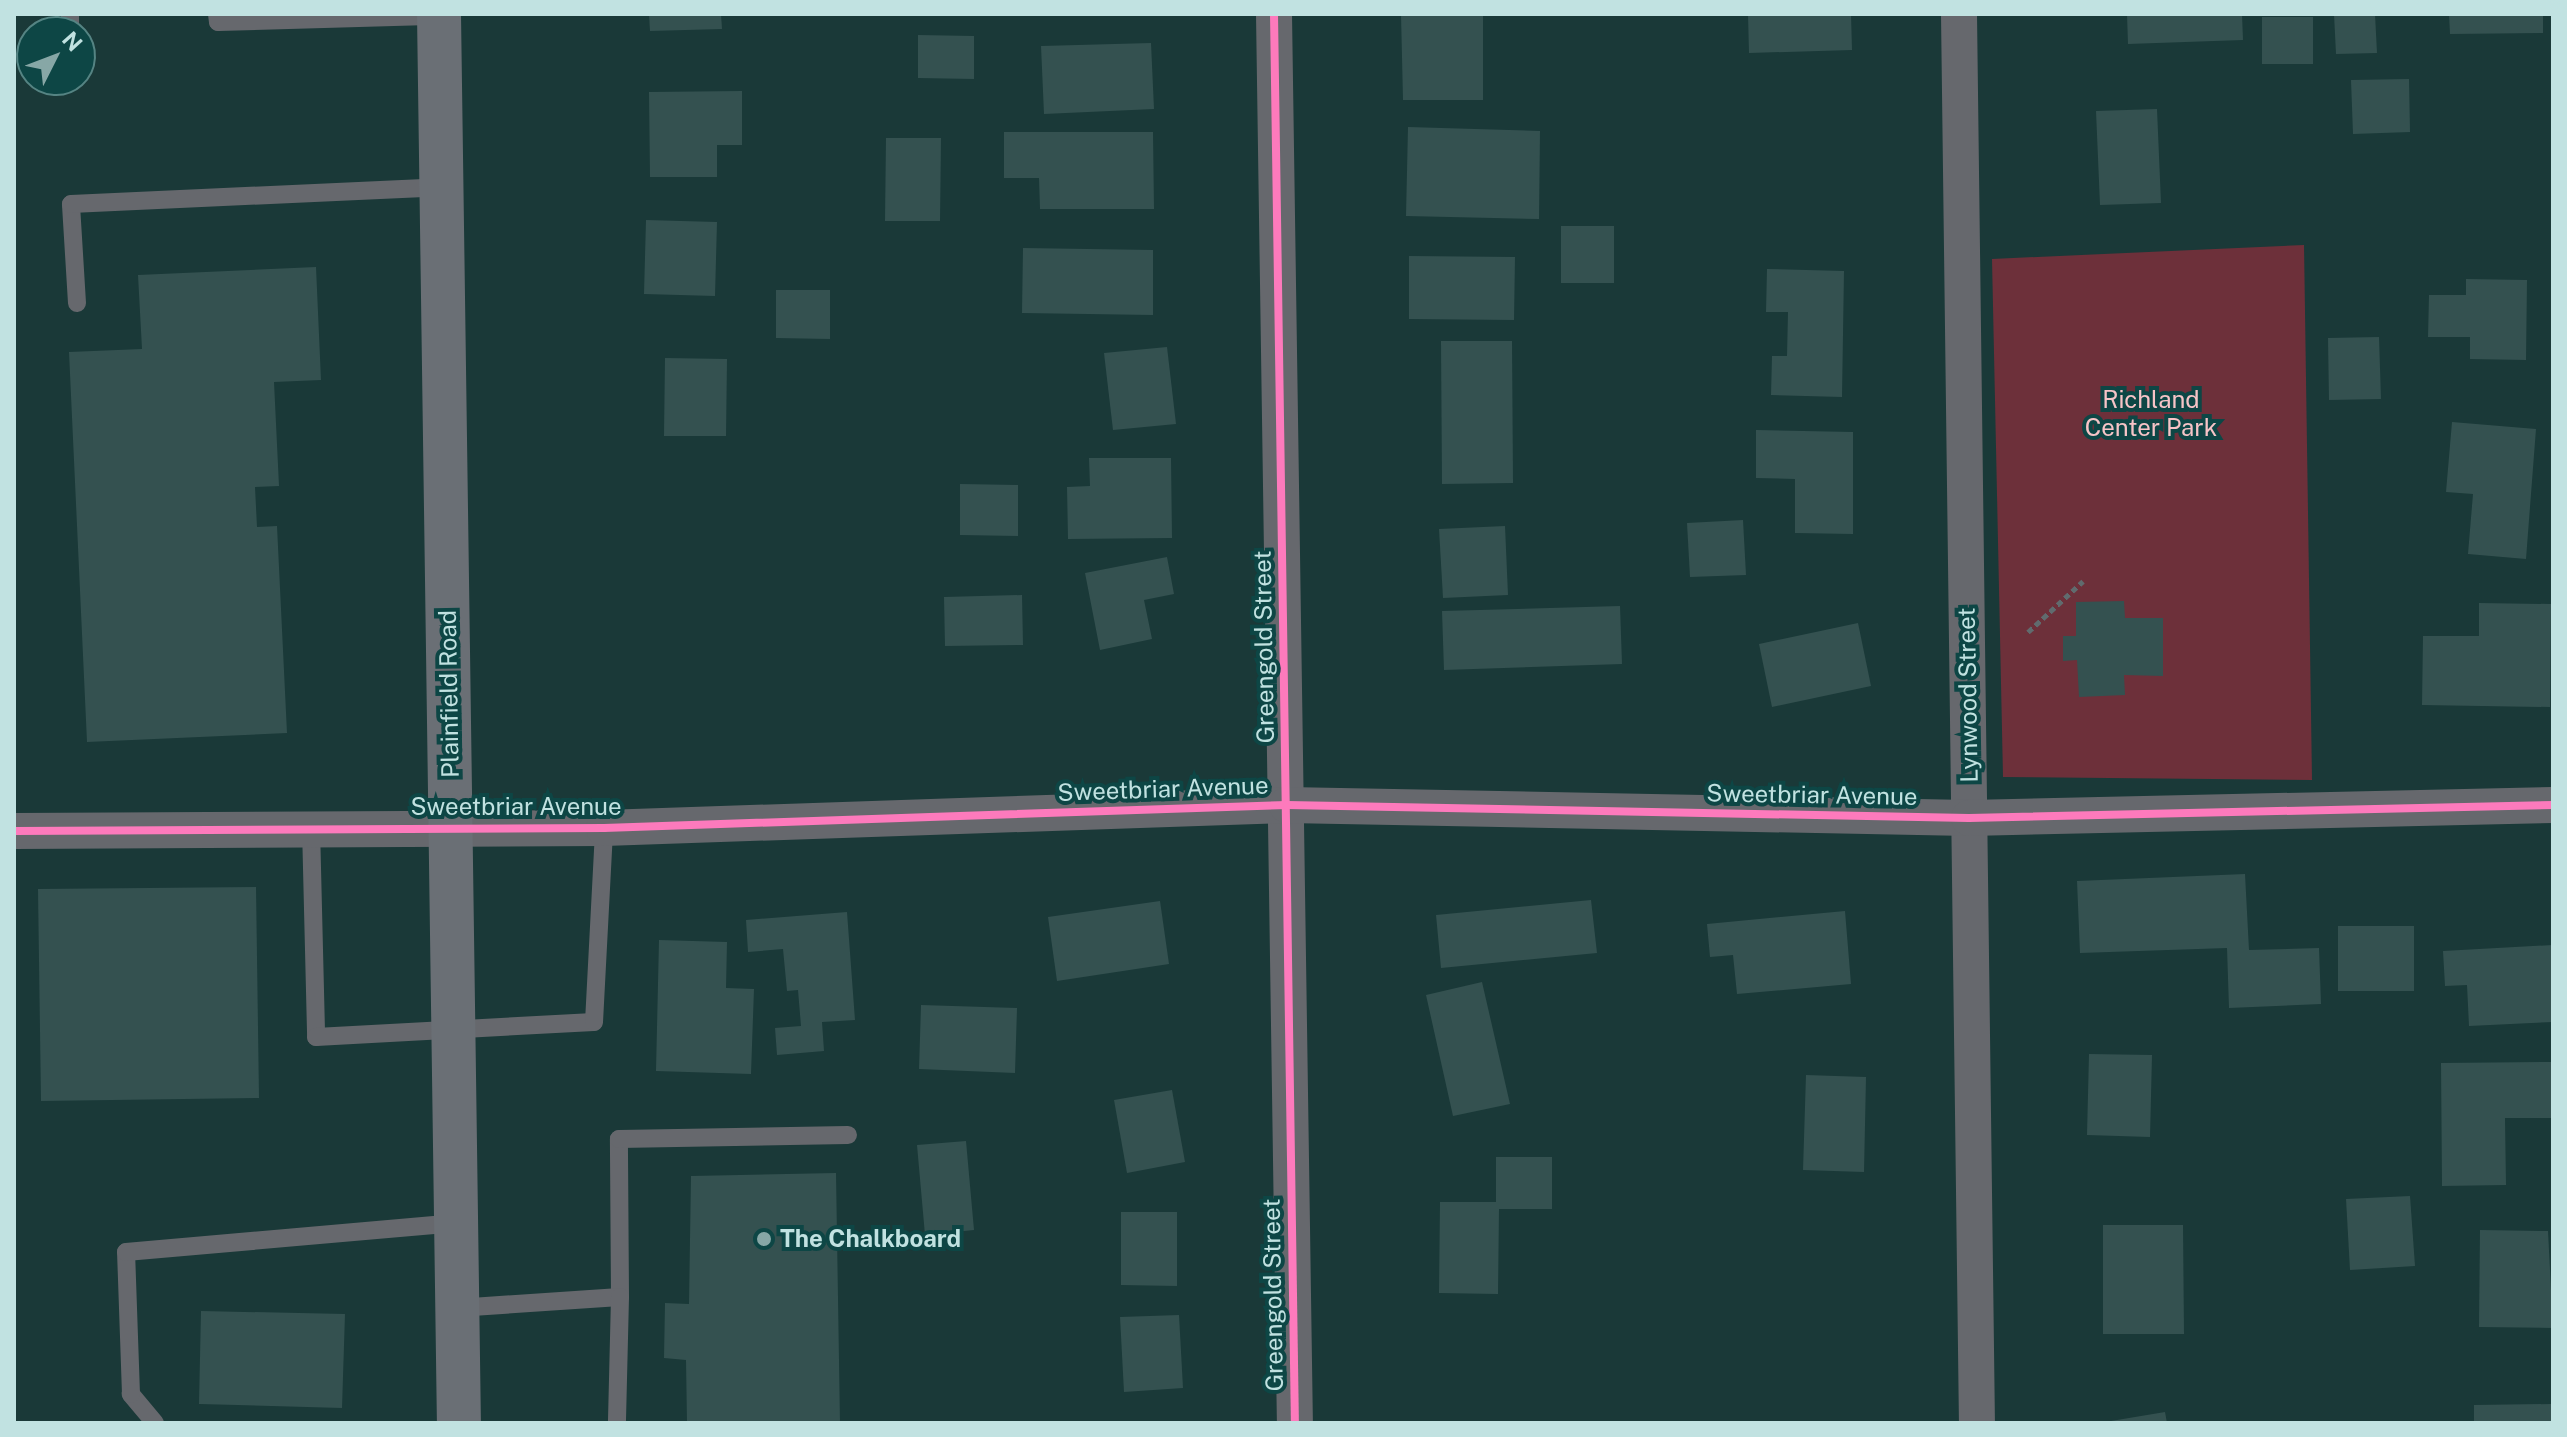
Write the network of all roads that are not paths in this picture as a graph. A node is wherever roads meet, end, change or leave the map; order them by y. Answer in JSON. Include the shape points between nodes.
{"nodes":[{"id":1,"x":217,"y":14,"type":"edge"},
{"id":2,"x":1274,"y":14,"type":"edge"},
{"id":3,"x":1959,"y":14,"type":"edge"},
{"id":4,"x":439,"y":15,"type":"edge"},
{"id":5,"x":441,"y":187,"type":"junction"},
{"id":6,"x":77,"y":303,"type":"dead end"},
{"id":7,"x":1287,"y":805,"type":"junction"},
{"id":8,"x":2553,"y":805,"type":"edge"},
{"id":9,"x":1969,"y":818,"type":"junction"},
{"id":10,"x":451,"y":826,"type":"junction"},
{"id":11,"x":311,"y":827,"type":"junction"},
{"id":12,"x":604,"y":828,"type":"junction"},
{"id":13,"x":14,"y":831,"type":"edge"},
{"id":14,"x":454,"y":1035,"type":"junction"},
{"id":15,"x":848,"y":1135,"type":"dead end"},
{"id":16,"x":457,"y":1223,"type":"junction"},
{"id":17,"x":620,"y":1297,"type":"junction"},
{"id":18,"x":457,"y":1308,"type":"junction"},
{"id":19,"x":155,"y":1423,"type":"edge"},
{"id":20,"x":459,"y":1423,"type":"edge"},
{"id":21,"x":617,"y":1423,"type":"edge"},
{"id":22,"x":1295,"y":1423,"type":"edge"},
{"id":23,"x":1977,"y":1423,"type":"edge"}],
"edges":[{"from":1,"to":4,"type":"lane","via":[[218,22]]},
{"from":2,"to":7,"type":"street","name":"Greengold Street"},
{"from":3,"to":9,"type":"street","name":"Lynwood Street"},
{"from":4,"to":5,"type":"main road","name":"Plainfield Road"},
{"from":5,"to":6,"type":"lane","via":[[71,204]]},
{"from":5,"to":10,"type":"main road","name":"Plainfield Road"},
{"from":7,"to":9,"type":"street","name":"Sweetbriar Avenue"},
{"from":7,"to":12,"type":"street","name":"Sweetbriar Avenue"},
{"from":7,"to":22,"type":"street","name":"Greengold Street"},
{"from":8,"to":9,"type":"street","name":"Sweetbriar Avenue"},
{"from":9,"to":23,"type":"street","name":"Lynwood Street"},
{"from":10,"to":11,"type":"street","name":"Sweetbriar Avenue"},
{"from":10,"to":12,"type":"street","name":"Sweetbriar Avenue"},
{"from":10,"to":14,"type":"main road","name":"Plainfield Road"},
{"from":11,"to":13,"type":"street","name":"Sweetbriar Avenue"},
{"from":11,"to":14,"type":"lane","via":[[316,1037]]},
{"from":12,"to":14,"type":"lane","via":[[594,1022]]},
{"from":14,"to":16,"type":"main road","name":"Plainfield Road"},
{"from":15,"to":17,"type":"lane","via":[[619,1139]]},
{"from":16,"to":18,"type":"main road","name":"Plainfield Road"},
{"from":16,"to":19,"type":"lane","via":[[126,1252],[131,1394]]},
{"from":17,"to":18,"type":"lane"},
{"from":17,"to":21,"type":"lane"},
{"from":18,"to":20,"type":"main road","name":"Plainfield Road"}]}
